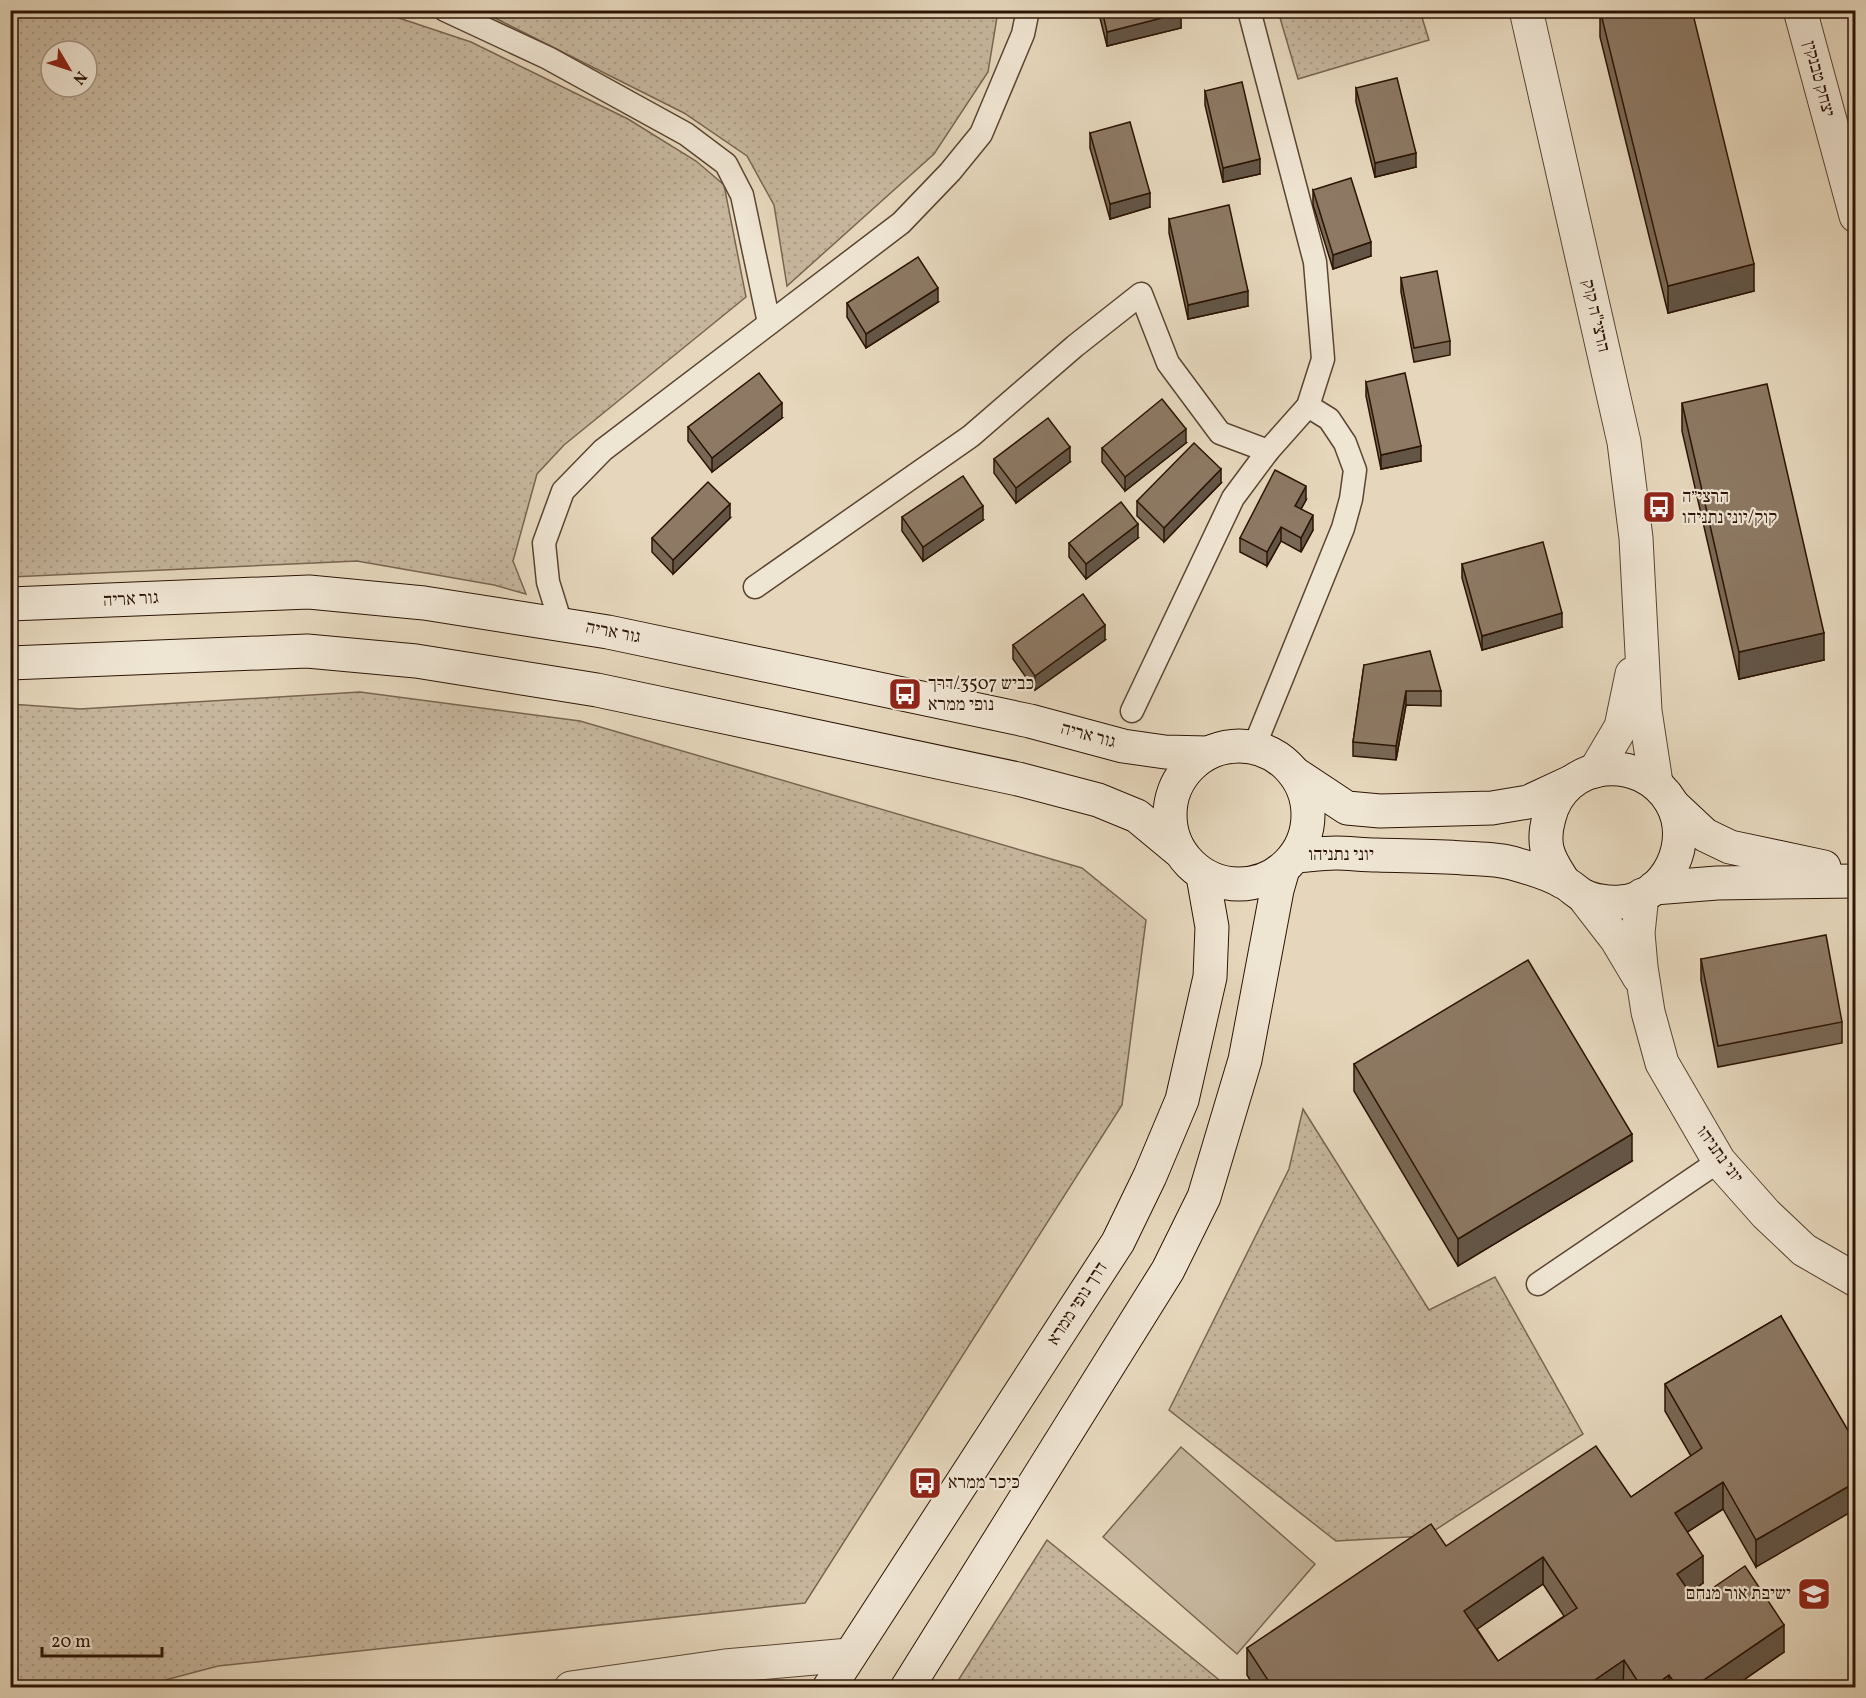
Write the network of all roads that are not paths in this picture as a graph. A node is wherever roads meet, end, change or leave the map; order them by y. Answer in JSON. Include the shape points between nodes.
{"nodes":[{"id":1,"x":445,"y":10,"type":"edge"},
{"id":2,"x":1028,"y":10,"type":"edge"},
{"id":3,"x":1249,"y":10,"type":"edge"},
{"id":4,"x":1526,"y":10,"type":"edge"},
{"id":5,"x":1800,"y":10,"type":"edge"},
{"id":6,"x":1856,"y":216,"type":"edge"},
{"id":7,"x":769,"y":323,"type":"junction"},
{"id":8,"x":1308,"y":406,"type":"junction"},
{"id":9,"x":1268,"y":452,"type":"junction"},
{"id":10,"x":755,"y":587,"type":"dead end"},
{"id":11,"x":10,"y":604,"type":"edge"},
{"id":12,"x":561,"y":624,"type":"junction"},
{"id":13,"x":1641,"y":625,"type":"junction"},
{"id":14,"x":10,"y":663,"type":"edge"},
{"id":15,"x":1132,"y":711,"type":"dead end"},
{"id":16,"x":1254,"y":747,"type":"junction"},
{"id":17,"x":1207,"y":753,"type":"junction"},
{"id":18,"x":1294,"y":772,"type":"junction"},
{"id":19,"x":1584,"y":776,"type":"junction"},
{"id":20,"x":1665,"y":794,"type":"junction"},
{"id":21,"x":1178,"y":850,"type":"junction"},
{"id":22,"x":1289,"y":862,"type":"junction"},
{"id":23,"x":1856,"y":874,"type":"edge"},
{"id":24,"x":1203,"y":876,"type":"junction"},
{"id":25,"x":1856,"y":880,"type":"edge"},
{"id":26,"x":1574,"y":889,"type":"junction"},
{"id":27,"x":1648,"y":892,"type":"junction"},
{"id":28,"x":1644,"y":986,"type":"junction"},
{"id":29,"x":1719,"y":1161,"type":"junction"},
{"id":30,"x":1856,"y":1280,"type":"edge"},
{"id":31,"x":1538,"y":1284,"type":"dead end"},
{"id":32,"x":849,"y":1655,"type":"junction"},
{"id":33,"x":724,"y":1666,"type":"junction"},
{"id":34,"x":571,"y":1688,"type":"edge"},
{"id":35,"x":767,"y":1688,"type":"edge"},
{"id":36,"x":829,"y":1688,"type":"edge"},
{"id":37,"x":907,"y":1688,"type":"edge"}],
"edges":[{"from":1,"to":7,"type":"lane","via":[[549,58],[686,134],[726,164],[742,195]]},
{"from":2,"to":7,"type":"lane","via":[[1023,34],[981,134],[950,172],[901,222]]},
{"from":3,"to":8,"type":"lane","via":[[1315,262],[1323,358]]},
{"from":4,"to":13,"type":"main road","name":"הרצי\"ה קוק","via":[[1624,442],[1636,538]]},
{"from":5,"to":6,"type":"main road","name":"יצחק טבנקין"},
{"from":7,"to":12,"type":"lane","via":[[603,450],[562,491],[544,543],[548,582]]},
{"from":8,"to":9,"type":"lane"},
{"from":8,"to":16,"type":"lane","via":[[1329,419],[1345,443],[1355,470],[1351,499],[1343,528]]},
{"from":9,"to":10,"type":"lane","via":[[1221,433],[1168,363],[1141,294],[971,436]]},
{"from":9,"to":15,"type":"lane","via":[[1233,498]]},
{"from":11,"to":12,"type":"main road","name":"גור אריה","via":[[309,592],[424,603]]},
{"from":12,"to":17,"type":"main road","name":"גור אריה","via":[[1030,721],[1123,746]]},
{"from":13,"to":19,"type":"main road","name":"הרצי\"ה קוק","via":[[1621,727]]},
{"from":13,"to":20,"type":"main road","name":"הרצי\"ה קוק","via":[[1645,711]]},
{"from":14,"to":21,"type":"main road","via":[[307,651],[416,661],[597,690],[1018,779],[1098,800],[1137,816]]},
{"from":16,"to":17,"type":"main road","via":[[1230,747]]},
{"from":16,"to":18,"type":"main road","via":[[1276,756]]},
{"from":17,"to":21,"type":"main road","via":[[1188,767],[1176,785],[1169,807],[1170,829]]},
{"from":18,"to":19,"type":"main road","via":[[1347,808],[1380,811],[1492,808],[1528,802]]},
{"from":18,"to":22,"type":"main road","via":[[1309,814],[1305,836]]},
{"from":19,"to":20,"type":"main road","via":[[1611,768],[1627,770],[1642,775]]},
{"from":19,"to":26,"type":"main road","via":[[1560,795],[1546,829],[1553,866]]},
{"from":20,"to":23,"type":"main road","via":[[1705,835],[1730,847]]},
{"from":20,"to":27,"type":"main road","via":[[1679,823],[1680,841],[1667,875]]},
{"from":21,"to":24,"type":"main road"},
{"from":22,"to":24,"type":"main road","via":[[1265,879],[1244,885]]},
{"from":22,"to":26,"type":"main road","name":"יוני נתניהו","via":[[1334,853],[1511,862]]},
{"from":22,"to":37,"type":"main road","via":[[1277,890],[1245,1060],[1204,1197],[1168,1270]]},
{"from":24,"to":32,"type":"main road","name":"דרך נופי ממרא","via":[[1212,927],[1210,977],[1182,1101],[1150,1176],[1118,1242]]},
{"from":25,"to":27,"type":"main road","via":[[1717,884]]},
{"from":26,"to":27,"type":"main road","via":[[1603,902],[1623,902]]},
{"from":26,"to":28,"type":"main road","via":[[1617,940]]},
{"from":27,"to":28,"type":"main road","name":"יוני נתניהו","via":[[1638,933]]},
{"from":28,"to":29,"type":"main road","name":"יוני נתניהו","via":[[1662,1063]]},
{"from":29,"to":30,"type":"main road","name":"יוני נתניהו","via":[[1804,1250]]},
{"from":29,"to":31,"type":"lane"},
{"from":32,"to":33,"type":"main road"},
{"from":32,"to":36,"type":"main road","name":"דרך נופי ממרא"},
{"from":33,"to":34,"type":"main road"},
{"from":33,"to":35,"type":"main road"}]}
